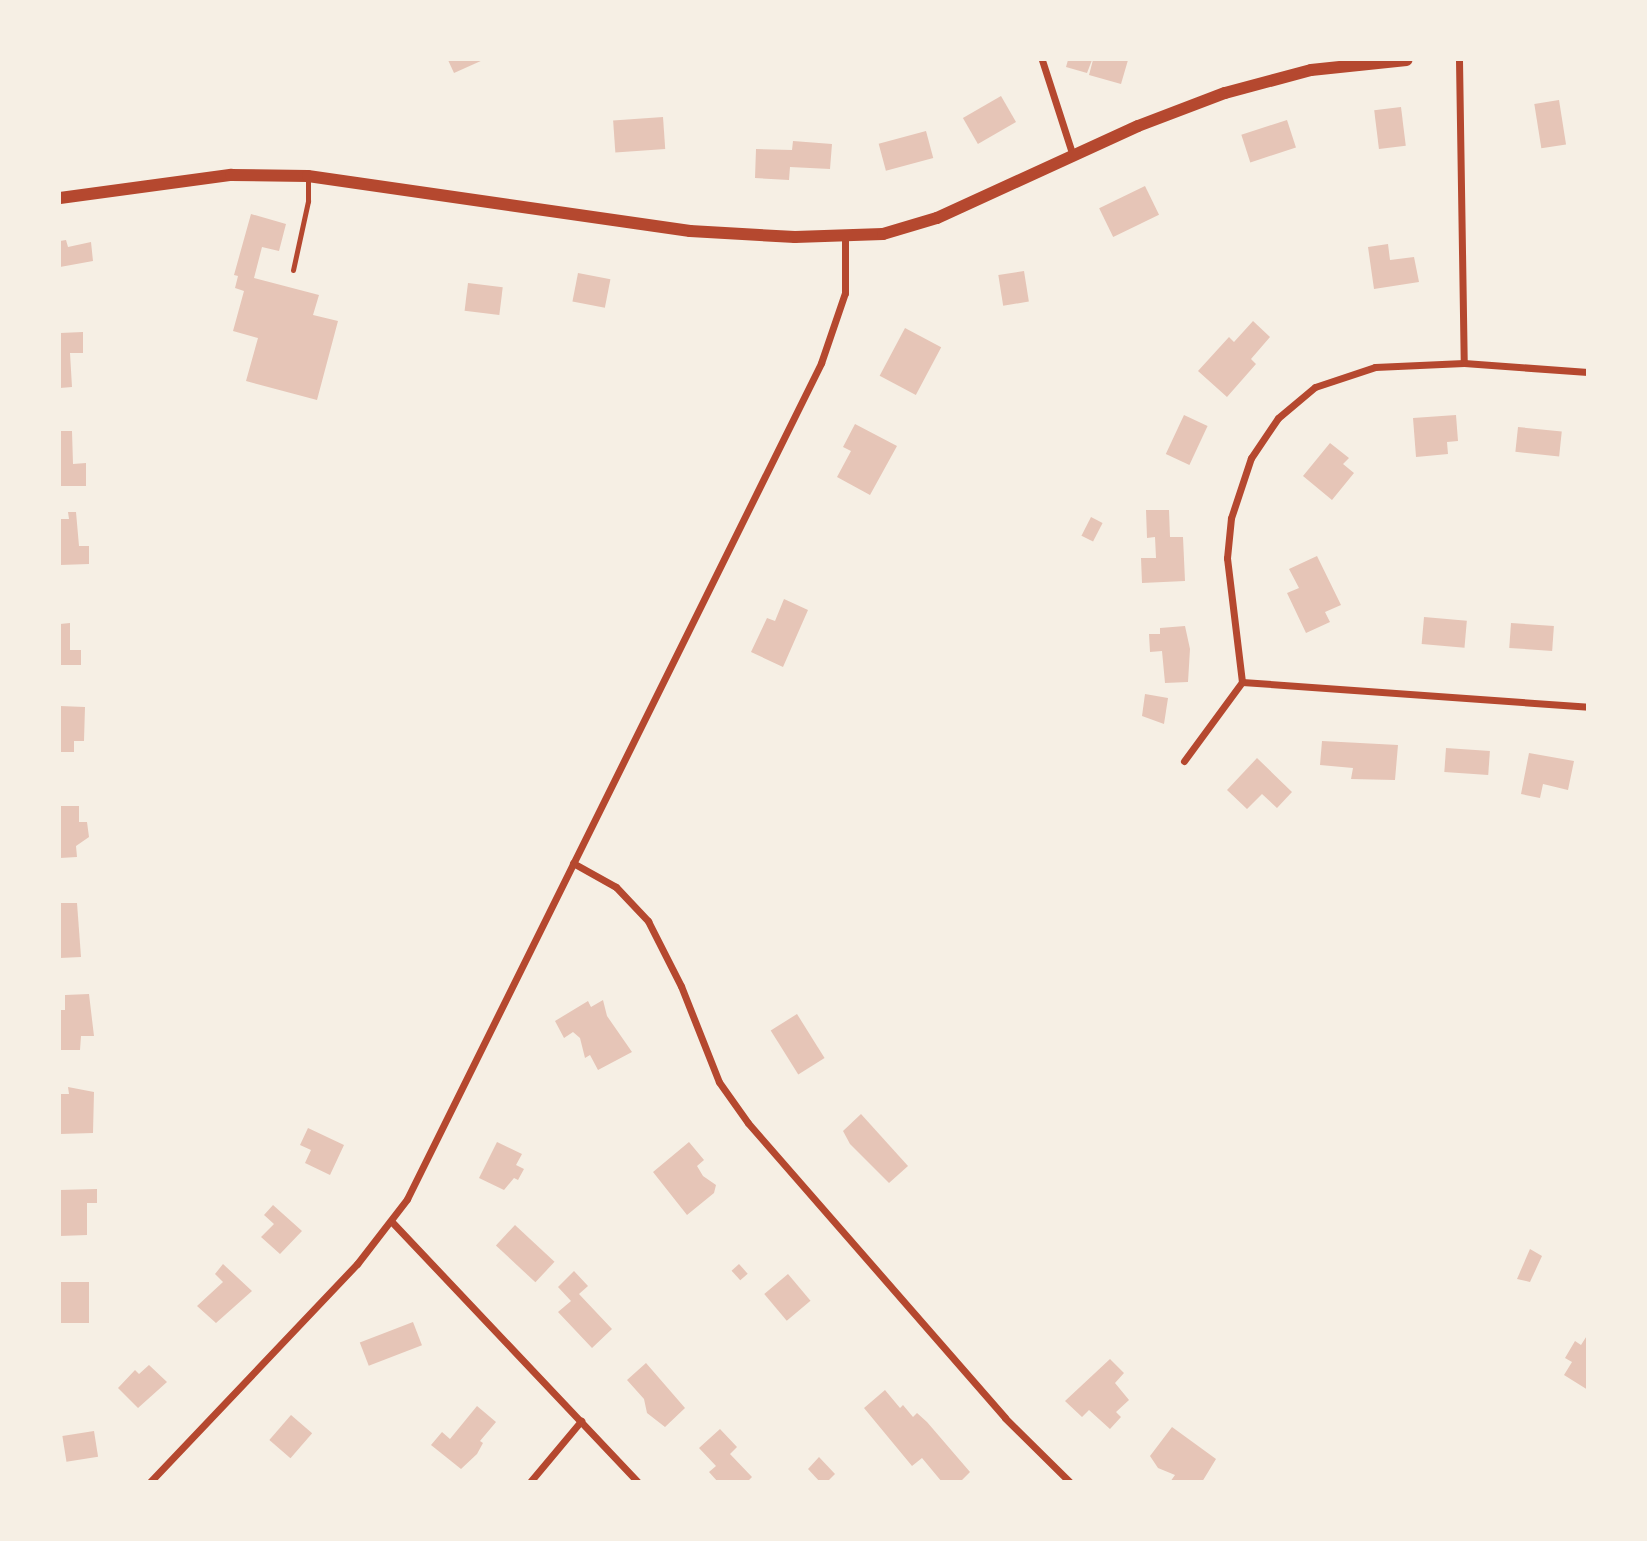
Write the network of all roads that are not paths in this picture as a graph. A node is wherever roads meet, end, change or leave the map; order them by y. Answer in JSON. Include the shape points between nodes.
{"nodes":[{"id":1,"x":1042,"y":60,"type":"edge"},
{"id":2,"x":1406,"y":60,"type":"edge"},
{"id":3,"x":1459,"y":60,"type":"edge"},
{"id":4,"x":1073,"y":156,"type":"junction"},
{"id":5,"x":308,"y":176,"type":"junction"},
{"id":6,"x":60,"y":198,"type":"edge"},
{"id":7,"x":845,"y":238,"type":"junction"},
{"id":8,"x":293,"y":270,"type":"dead end"},
{"id":9,"x":1464,"y":363,"type":"junction"},
{"id":10,"x":1587,"y":372,"type":"edge"},
{"id":11,"x":1242,"y":682,"type":"junction"},
{"id":12,"x":1587,"y":707,"type":"edge"},
{"id":13,"x":1184,"y":761,"type":"dead end"},
{"id":14,"x":573,"y":863,"type":"junction"},
{"id":15,"x":392,"y":1222,"type":"junction"},
{"id":16,"x":581,"y":1421,"type":"junction"},
{"id":17,"x":150,"y":1482,"type":"edge"},
{"id":18,"x":530,"y":1482,"type":"edge"},
{"id":19,"x":638,"y":1482,"type":"edge"},
{"id":20,"x":1070,"y":1482,"type":"edge"}],
"edges":[{"from":1,"to":4,"type":"street"},
{"from":2,"to":4,"type":"street","via":[[1352,64],[1270,79],[1183,108]]},
{"from":3,"to":9,"type":"street"},
{"from":4,"to":7,"type":"street","via":[[937,218],[883,234]]},
{"from":5,"to":6,"type":"street","via":[[231,175]]},
{"from":5,"to":7,"type":"street","via":[[690,231]]},
{"from":5,"to":8,"type":"lane","via":[[308,201]]},
{"from":7,"to":14,"type":"street","via":[[845,293],[821,363]]},
{"from":9,"to":10,"type":"street"},
{"from":9,"to":11,"type":"street","via":[[1399,365],[1336,377],[1297,401],[1263,436],[1231,518],[1227,558]]},
{"from":11,"to":12,"type":"street"},
{"from":11,"to":13,"type":"street"},
{"from":14,"to":15,"type":"street"},
{"from":14,"to":20,"type":"street","via":[[616,887],[649,921],[719,1082],[748,1123],[1005,1418]]},
{"from":15,"to":16,"type":"street"},
{"from":15,"to":17,"type":"street"},
{"from":16,"to":18,"type":"street"},
{"from":16,"to":19,"type":"street"}]}
